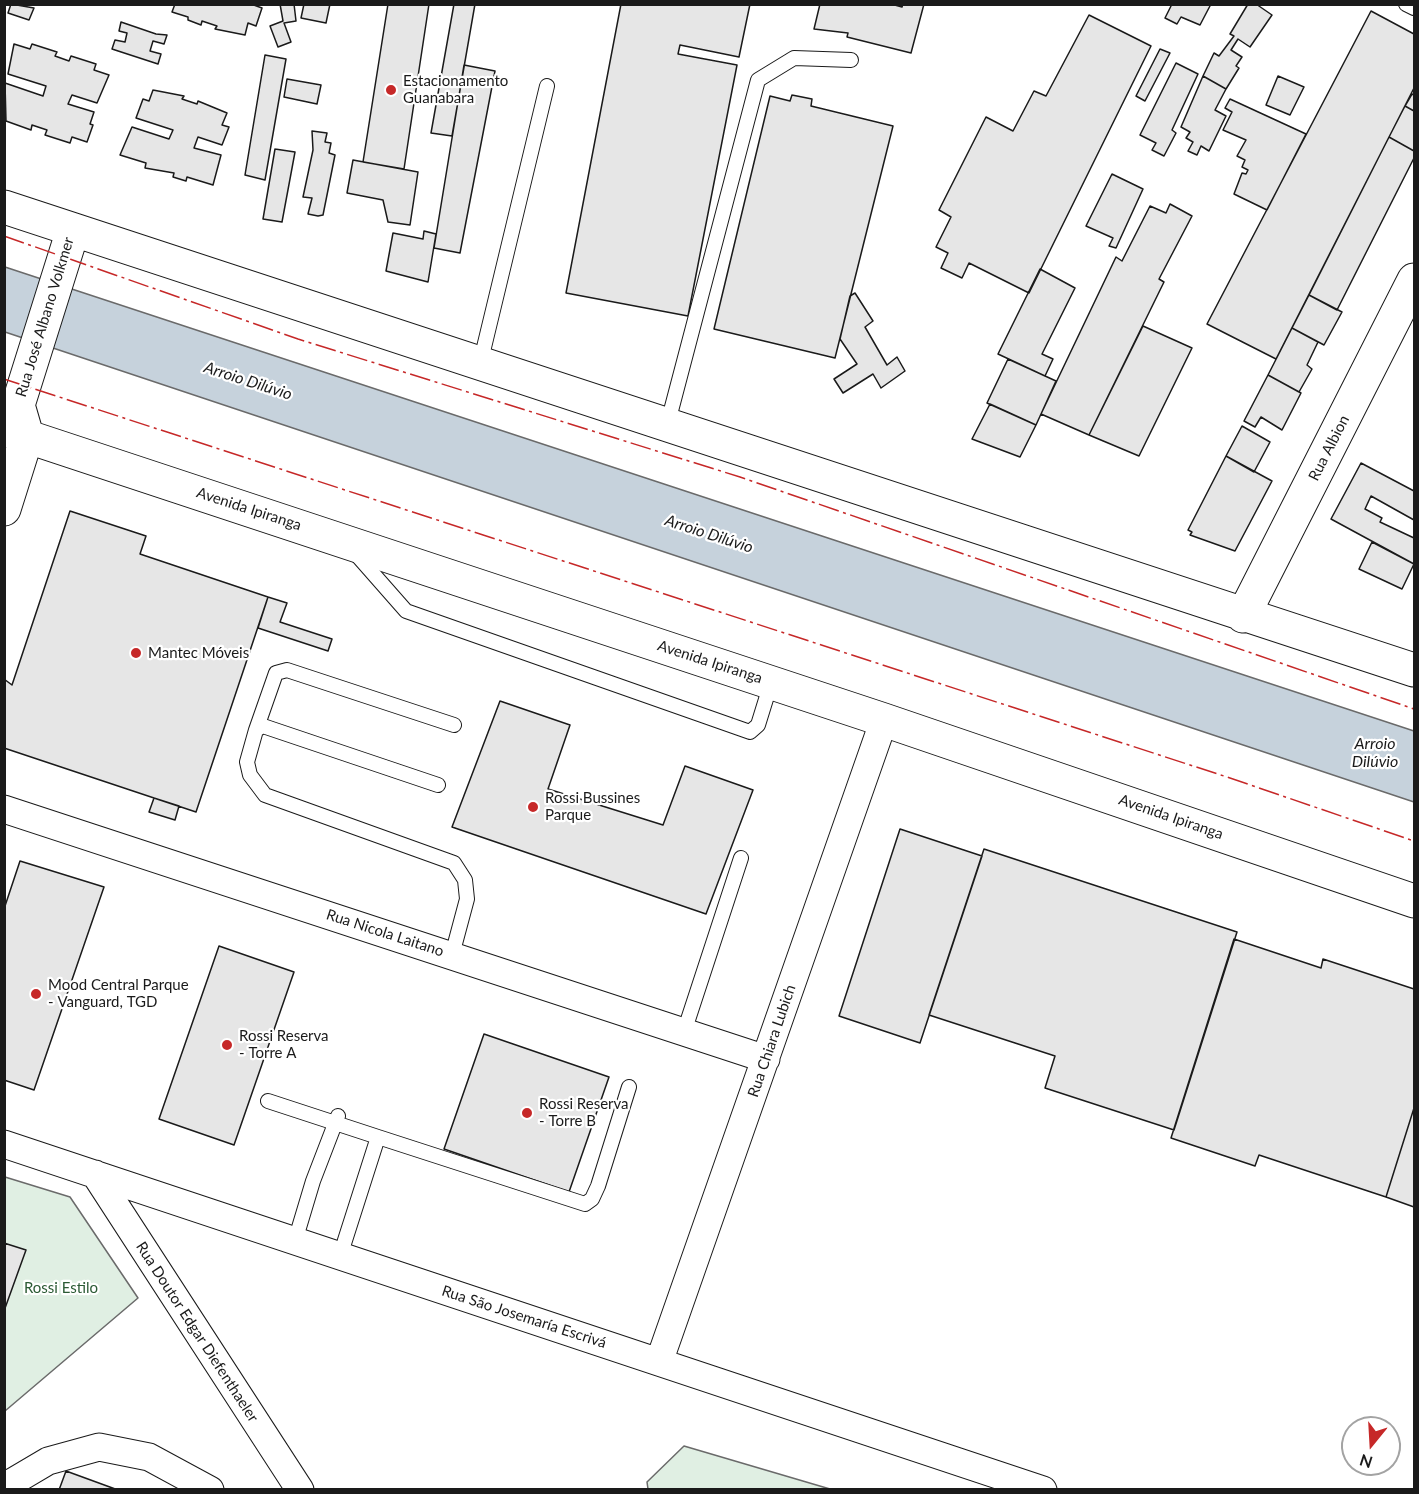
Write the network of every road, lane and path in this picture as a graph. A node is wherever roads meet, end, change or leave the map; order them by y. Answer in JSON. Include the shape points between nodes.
{"nodes":[{"id":1,"x":1406,"y":4,"type":"edge"},
{"id":2,"x":1414,"y":8,"type":"edge"},
{"id":3,"x":851,"y":60,"type":"dead end"},
{"id":4,"x":547,"y":86,"type":"dead end"},
{"id":5,"x":4,"y":207,"type":"edge"},
{"id":6,"x":68,"y":244,"type":"junction"},
{"id":7,"x":1414,"y":279,"type":"edge"},
{"id":8,"x":480,"y":364,"type":"junction"},
{"id":9,"x":16,"y":413,"type":"edge"},
{"id":10,"x":667,"y":426,"type":"junction"},
{"id":11,"x":4,"y":509,"type":"edge"},
{"id":12,"x":344,"y":540,"type":"junction"},
{"id":13,"x":1243,"y":615,"type":"junction"},
{"id":14,"x":1414,"y":670,"type":"edge"},
{"id":15,"x":772,"y":682,"type":"junction"},
{"id":16,"x":884,"y":720,"type":"junction"},
{"id":17,"x":454,"y":725,"type":"dead end"},
{"id":18,"x":256,"y":730,"type":"junction"},
{"id":19,"x":438,"y":785,"type":"dead end"},
{"id":20,"x":4,"y":809,"type":"edge"},
{"id":21,"x":741,"y":858,"type":"dead end"},
{"id":22,"x":1414,"y":901,"type":"edge"},
{"id":23,"x":452,"y":955,"type":"junction"},
{"id":24,"x":684,"y":1032,"type":"junction"},
{"id":25,"x":766,"y":1059,"type":"junction"},
{"id":26,"x":629,"y":1087,"type":"dead end"},
{"id":27,"x":268,"y":1101,"type":"dead end"},
{"id":28,"x":336,"y":1120,"type":"junction"},
{"id":29,"x":378,"y":1137,"type":"junction"},
{"id":30,"x":4,"y":1144,"type":"edge"},
{"id":31,"x":95,"y":1174,"type":"junction"},
{"id":32,"x":295,"y":1241,"type":"junction"},
{"id":33,"x":340,"y":1256,"type":"junction"},
{"id":34,"x":659,"y":1362,"type":"junction"},
{"id":35,"x":4,"y":1487,"type":"edge"},
{"id":36,"x":210,"y":1490,"type":"edge"},
{"id":37,"x":300,"y":1490,"type":"edge"},
{"id":38,"x":1043,"y":1490,"type":"edge"}],
"edges":[{"from":1,"to":2,"type":"lane"},
{"from":3,"to":10,"type":"lane","via":[[794,57],[758,80]]},
{"from":4,"to":8,"type":"lane"},
{"from":5,"to":6,"type":"main road"},
{"from":6,"to":8,"type":"main road"},
{"from":6,"to":9,"type":"main road","name":"Rua José Albano Volkmer"},
{"from":7,"to":13,"type":"main road","name":"Rua Albion"},
{"from":8,"to":10,"type":"main road"},
{"from":9,"to":11,"type":"main road","name":"Rua José Albano Volkmer"},
{"from":9,"to":12,"type":"main road","name":"Avenida Ipiranga"},
{"from":10,"to":13,"type":"main road"},
{"from":12,"to":15,"type":"main road","name":"Avenida Ipiranga"},
{"from":12,"to":15,"type":"lane","via":[[406,611],[750,732],[758,725]]},
{"from":13,"to":14,"type":"main road"},
{"from":15,"to":16,"type":"main road","name":"Avenida Ipiranga"},
{"from":16,"to":22,"type":"main road","name":"Avenida Ipiranga"},
{"from":16,"to":25,"type":"street","name":"Rua Chiara Lubich"},
{"from":17,"to":18,"type":"lane","via":[[286,670],[276,673]]},
{"from":18,"to":19,"type":"lane","via":[[263,726],[273,728]]},
{"from":18,"to":23,"type":"lane","via":[[247,762],[250,775],[265,795],[453,863],[461,871],[467,899]]},
{"from":20,"to":23,"type":"street","name":"Rua Nicola Laitano"},
{"from":21,"to":24,"type":"lane"},
{"from":23,"to":24,"type":"street","name":"Rua Nicola Laitano"},
{"from":24,"to":25,"type":"street","name":"Rua Nicola Laitano"},
{"from":25,"to":34,"type":"street","name":"Rua Chiara Lubich"},
{"from":26,"to":29,"type":"lane","via":[[598,1186],[585,1204]]},
{"from":27,"to":28,"type":"lane"},
{"from":28,"to":29,"type":"lane"},
{"from":28,"to":32,"type":"lane"},
{"from":29,"to":33,"type":"lane"},
{"from":30,"to":31,"type":"street","name":"Rua São Josemaría Escrivá"},
{"from":31,"to":32,"type":"street","name":"Rua São Josemaría Escrivá"},
{"from":31,"to":37,"type":"street","name":"Rua Doutor Edgar Diefenthaeler"},
{"from":32,"to":33,"type":"street","name":"Rua São Josemaría Escrivá"},
{"from":33,"to":34,"type":"street","name":"Rua São Josemaría Escrivá"},
{"from":34,"to":38,"type":"street","name":"Rua São Josemaría Escrivá"},
{"from":35,"to":36,"type":"street","via":[[48,1461],[99,1447],[150,1457]]}]}
